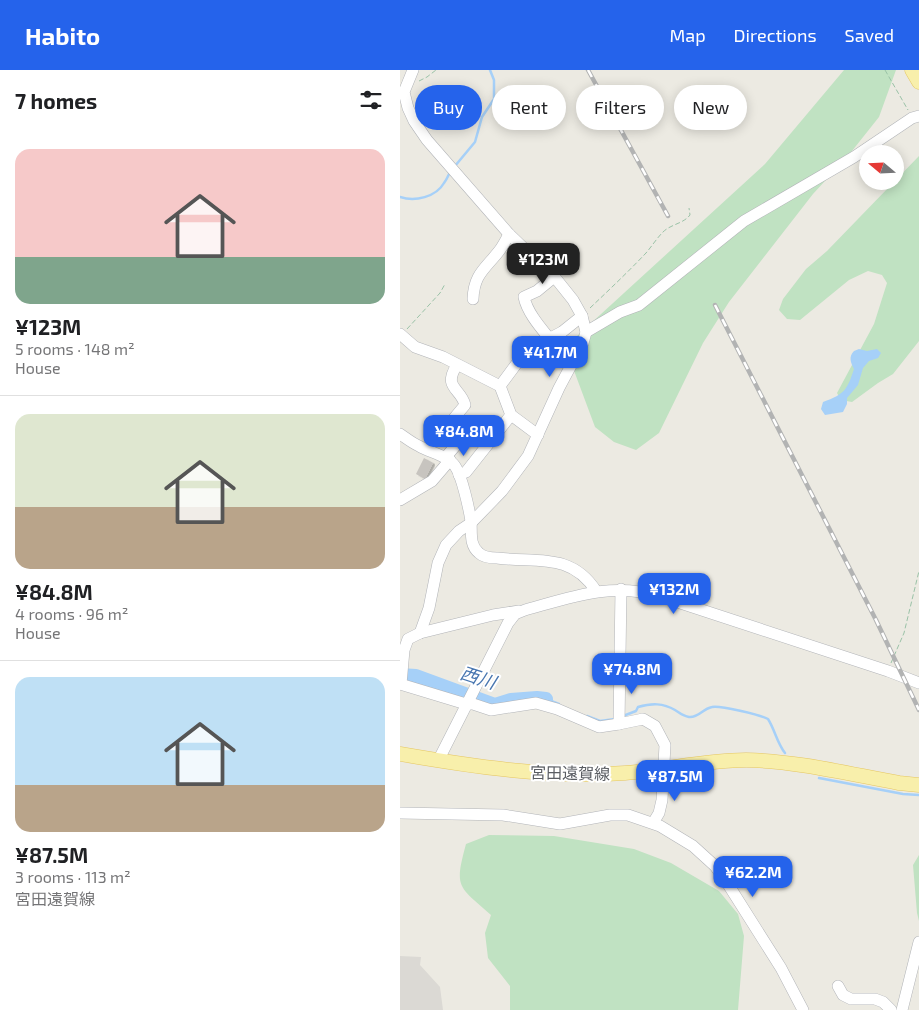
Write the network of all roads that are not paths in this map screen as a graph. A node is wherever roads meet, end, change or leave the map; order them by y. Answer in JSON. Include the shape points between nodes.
{"nodes":[{"id":1,"x":413,"y":70,"type":"edge"},
{"id":2,"x":912,"y":70,"type":"edge"},
{"id":3,"x":919,"y":82,"type":"edge"},
{"id":4,"x":404,"y":90,"type":"edge"},
{"id":5,"x":915,"y":117,"type":"edge"},
{"id":6,"x":509,"y":234,"type":"junction"},
{"id":7,"x":554,"y":277,"type":"junction"},
{"id":8,"x":473,"y":299,"type":"dead end"},
{"id":9,"x":582,"y":316,"type":"junction"},
{"id":10,"x":586,"y":332,"type":"junction"},
{"id":11,"x":400,"y":334,"type":"edge"},
{"id":12,"x":549,"y":338,"type":"junction"},
{"id":13,"x":457,"y":365,"type":"junction"},
{"id":14,"x":500,"y":386,"type":"junction"},
{"id":15,"x":511,"y":415,"type":"junction"},
{"id":16,"x":400,"y":434,"type":"edge"},
{"id":17,"x":538,"y":435,"type":"junction"},
{"id":18,"x":448,"y":459,"type":"junction"},
{"id":19,"x":459,"y":475,"type":"junction"},
{"id":20,"x":400,"y":500,"type":"edge"},
{"id":21,"x":471,"y":523,"type":"junction"},
{"id":22,"x":621,"y":589,"type":"junction"},
{"id":23,"x":596,"y":591,"type":"junction"},
{"id":24,"x":526,"y":610,"type":"junction"},
{"id":25,"x":420,"y":633,"type":"junction"},
{"id":26,"x":919,"y":683,"type":"edge"},
{"id":27,"x":400,"y":684,"type":"edge"},
{"id":28,"x":466,"y":704,"type":"junction"},
{"id":29,"x":619,"y":724,"type":"junction"},
{"id":30,"x":400,"y":754,"type":"edge"},
{"id":31,"x":438,"y":761,"type":"junction"},
{"id":32,"x":664,"y":769,"type":"junction"},
{"id":33,"x":919,"y":785,"type":"edge"},
{"id":34,"x":400,"y":813,"type":"edge"},
{"id":35,"x":653,"y":823,"type":"junction"},
{"id":36,"x":919,"y":942,"type":"edge"},
{"id":37,"x":838,"y":986,"type":"dead end"},
{"id":38,"x":803,"y":1010,"type":"edge"},
{"id":39,"x":891,"y":1010,"type":"edge"},
{"id":40,"x":902,"y":1010,"type":"edge"}],
"edges":[{"from":1,"to":4,"type":"street"},
{"from":2,"to":3,"type":"main road"},
{"from":4,"to":6,"type":"street","via":[[408,108],[427,140]]},
{"from":5,"to":10,"type":"street","via":[[744,221],[639,305]]},
{"from":6,"to":7,"type":"street"},
{"from":6,"to":8,"type":"street","via":[[501,250],[478,275]]},
{"from":7,"to":9,"type":"street"},
{"from":7,"to":12,"type":"street","via":[[538,291],[524,297]]},
{"from":9,"to":10,"type":"street"},
{"from":9,"to":12,"type":"street"},
{"from":10,"to":17,"type":"street"},
{"from":11,"to":13,"type":"street","via":[[415,347]]},
{"from":12,"to":14,"type":"street","via":[[523,355]]},
{"from":13,"to":14,"type":"street"},
{"from":13,"to":18,"type":"street","via":[[453,388],[465,405],[450,423],[459,438]]},
{"from":14,"to":15,"type":"street"},
{"from":15,"to":17,"type":"street"},
{"from":15,"to":19,"type":"street","via":[[466,472]]},
{"from":16,"to":18,"type":"street"},
{"from":17,"to":21,"type":"street","via":[[522,466]]},
{"from":18,"to":19,"type":"street"},
{"from":18,"to":20,"type":"street","via":[[432,481]]},
{"from":19,"to":21,"type":"street"},
{"from":21,"to":23,"type":"street","via":[[472,542],[479,554],[489,558],[557,562],[583,575]]},
{"from":21,"to":25,"type":"street","via":[[446,545]]},
{"from":22,"to":23,"type":"street"},
{"from":22,"to":26,"type":"street","via":[[658,596],[888,670]]},
{"from":22,"to":29,"type":"street"},
{"from":23,"to":24,"type":"street"},
{"from":24,"to":25,"type":"street"},
{"from":24,"to":28,"type":"street","via":[[515,614],[508,623]]},
{"from":25,"to":27,"type":"street","via":[[408,639]]},
{"from":27,"to":28,"type":"street"},
{"from":28,"to":29,"type":"street","via":[[491,710],[536,703],[599,726]]},
{"from":28,"to":31,"type":"street"},
{"from":29,"to":32,"type":"street","via":[[643,719],[655,726],[665,746]]},
{"from":30,"to":31,"type":"main road","name":"宮田遠賀線"},
{"from":31,"to":32,"type":"main road","name":"宮田遠賀線","via":[[557,774]]},
{"from":32,"to":33,"type":"main road","name":"宮田遠賀線","via":[[746,760]]},
{"from":32,"to":35,"type":"street","via":[[659,813]]},
{"from":34,"to":35,"type":"street","via":[[503,816],[560,824],[628,815]]},
{"from":35,"to":38,"type":"street","via":[[693,846],[715,866],[781,968]]},
{"from":36,"to":40,"type":"street"},
{"from":37,"to":39,"type":"street","via":[[851,999],[875,999]]}]}
